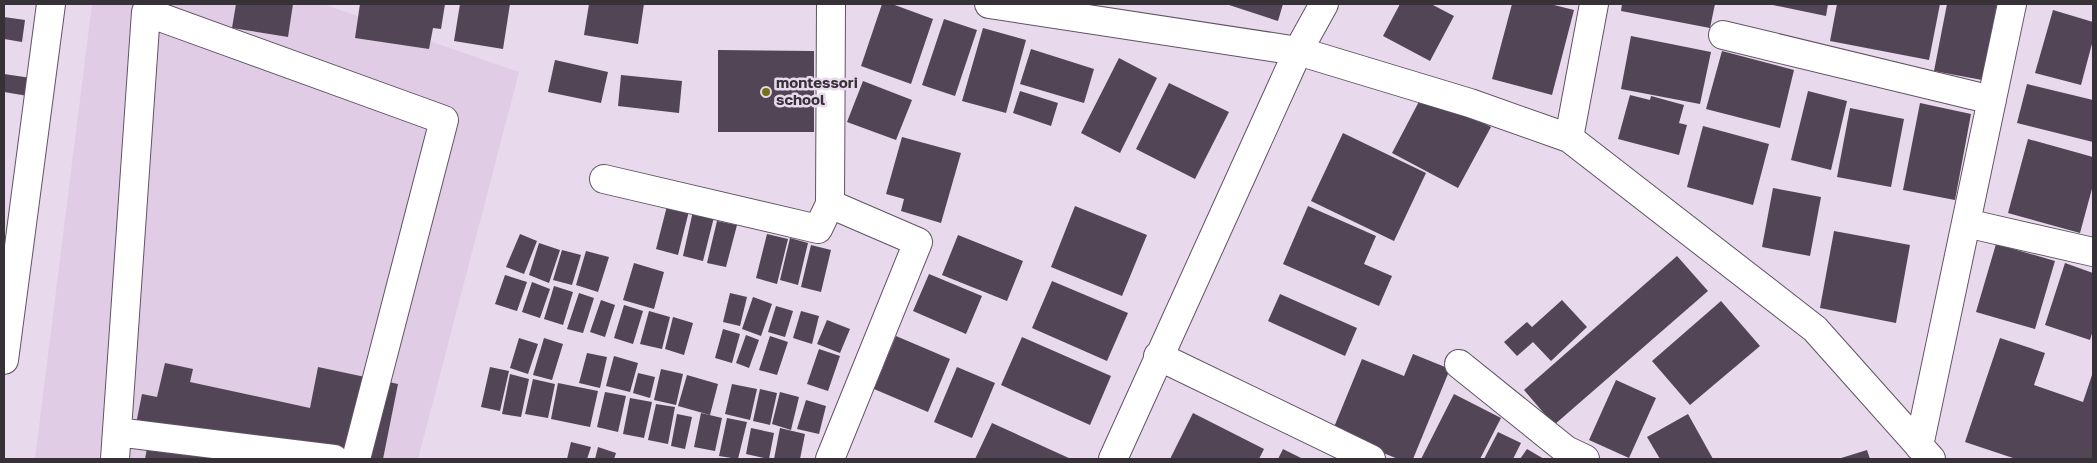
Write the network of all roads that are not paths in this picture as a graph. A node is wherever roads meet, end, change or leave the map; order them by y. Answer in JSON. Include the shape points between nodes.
{"nodes":[{"id":1,"x":51,"y":4,"type":"edge"},
{"id":2,"x":831,"y":4,"type":"edge"},
{"id":3,"x":989,"y":4,"type":"edge"},
{"id":4,"x":1324,"y":4,"type":"edge"},
{"id":5,"x":1594,"y":4,"type":"edge"},
{"id":6,"x":2012,"y":4,"type":"edge"},
{"id":7,"x":1723,"y":35,"type":"dead end"},
{"id":8,"x":1298,"y":51,"type":"junction"},
{"id":9,"x":1992,"y":100,"type":"junction"},
{"id":10,"x":1569,"y":138,"type":"junction"},
{"id":11,"x":604,"y":179,"type":"dead end"},
{"id":12,"x":830,"y":204,"type":"junction"},
{"id":13,"x":1966,"y":223,"type":"junction"},
{"id":14,"x":2093,"y":252,"type":"edge"},
{"id":15,"x":1158,"y":356,"type":"junction"},
{"id":16,"x":4,"y":360,"type":"edge"},
{"id":17,"x":1459,"y":364,"type":"dead end"},
{"id":18,"x":117,"y":432,"type":"junction"},
{"id":19,"x":1925,"y":453,"type":"edge"},
{"id":20,"x":115,"y":459,"type":"edge"},
{"id":21,"x":334,"y":459,"type":"edge"},
{"id":22,"x":356,"y":459,"type":"edge"},
{"id":23,"x":830,"y":459,"type":"edge"},
{"id":24,"x":1113,"y":459,"type":"edge"},
{"id":25,"x":1372,"y":459,"type":"edge"},
{"id":26,"x":1584,"y":459,"type":"edge"}],
"edges":[{"from":1,"to":16,"type":"street"},
{"from":2,"to":12,"type":"street"},
{"from":3,"to":8,"type":"street"},
{"from":4,"to":8,"type":"street"},
{"from":5,"to":10,"type":"street"},
{"from":6,"to":9,"type":"street"},
{"from":7,"to":9,"type":"street"},
{"from":8,"to":10,"type":"street","via":[[1470,103]]},
{"from":8,"to":15,"type":"street"},
{"from":9,"to":13,"type":"street"},
{"from":10,"to":19,"type":"street","via":[[1815,329]]},
{"from":11,"to":12,"type":"street","via":[[818,229]]},
{"from":12,"to":23,"type":"street","via":[[918,242]]},
{"from":13,"to":14,"type":"street"},
{"from":13,"to":19,"type":"street"},
{"from":15,"to":24,"type":"street"},
{"from":15,"to":25,"type":"street"},
{"from":17,"to":26,"type":"street","via":[[1566,450]]},
{"from":18,"to":20,"type":"street"},
{"from":18,"to":21,"type":"street"},
{"from":18,"to":22,"type":"street","via":[[146,12],[444,120]]}]}
